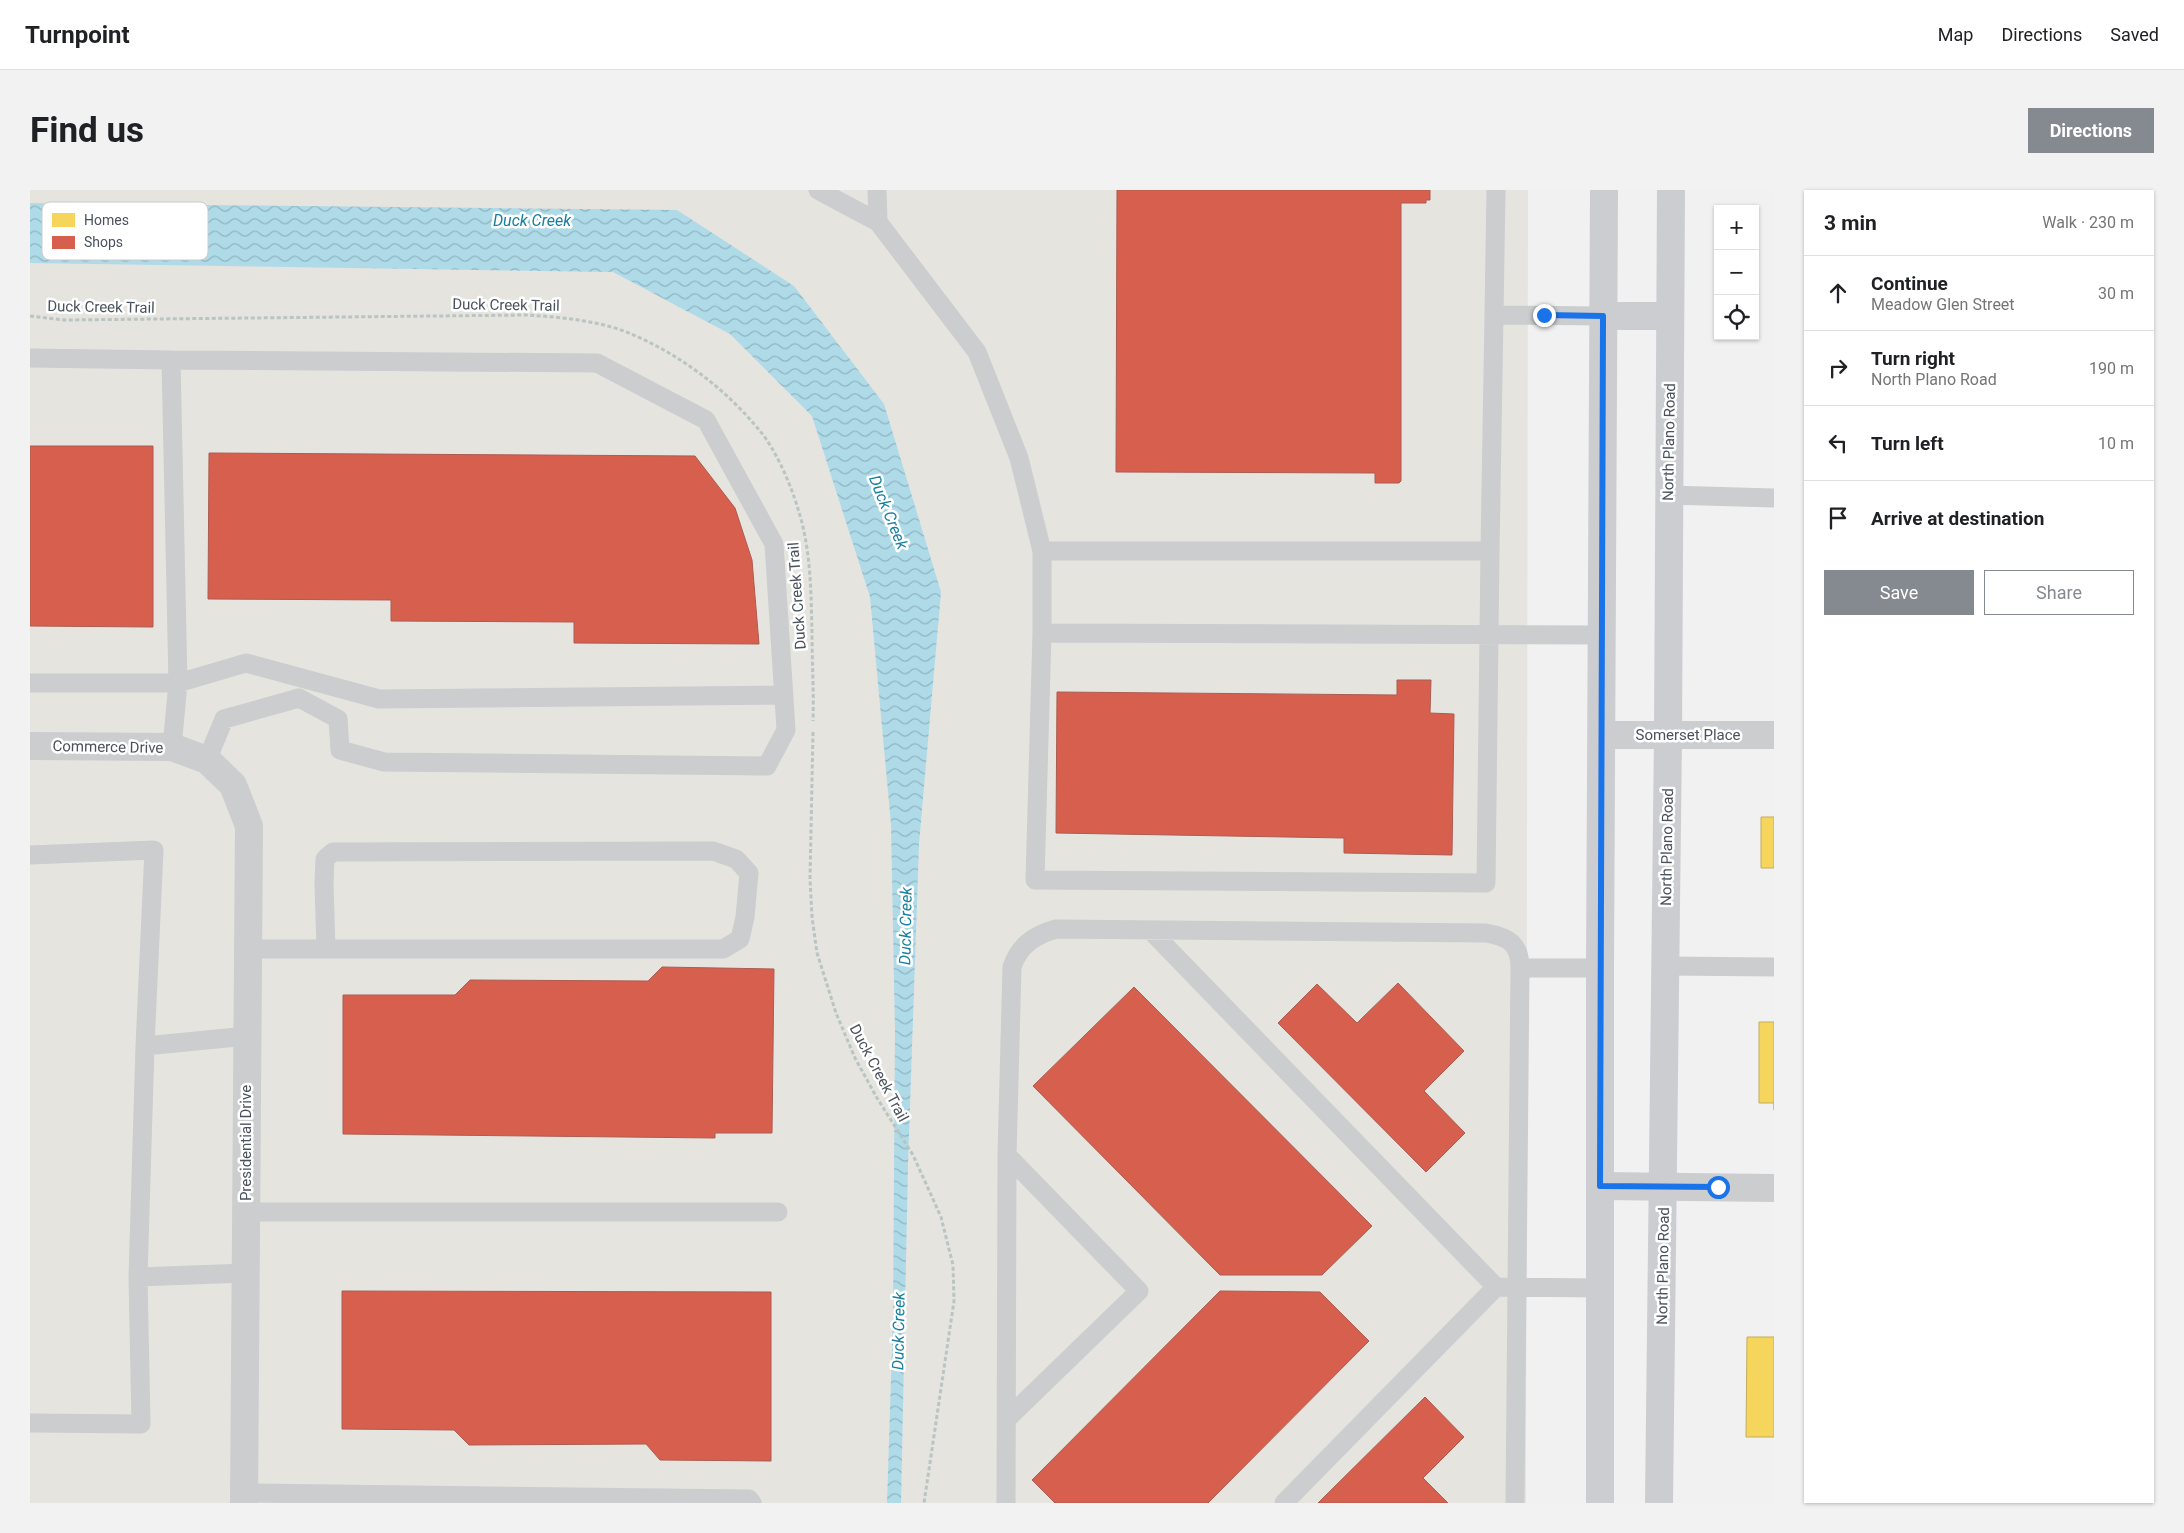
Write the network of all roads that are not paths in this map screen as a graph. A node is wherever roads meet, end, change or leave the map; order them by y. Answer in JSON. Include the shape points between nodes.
{"nodes":[{"id":1,"x":818,"y":190,"type":"edge"},
{"id":2,"x":878,"y":190,"type":"edge"},
{"id":3,"x":1496,"y":190,"type":"edge"},
{"id":4,"x":1604,"y":190,"type":"edge"},
{"id":5,"x":1671,"y":190,"type":"edge"},
{"id":6,"x":878,"y":222,"type":"junction"},
{"id":7,"x":1494,"y":315,"type":"junction"},
{"id":8,"x":1603,"y":316,"type":"junction"},
{"id":9,"x":1670,"y":316,"type":"junction"},
{"id":10,"x":30,"y":358,"type":"edge"},
{"id":11,"x":171,"y":360,"type":"junction"},
{"id":12,"x":1668,"y":495,"type":"junction"},
{"id":13,"x":1774,"y":498,"type":"edge"},
{"id":14,"x":1042,"y":551,"type":"junction"},
{"id":15,"x":1490,"y":551,"type":"junction"},
{"id":16,"x":1042,"y":633,"type":"junction"},
{"id":17,"x":1489,"y":635,"type":"junction"},
{"id":18,"x":1603,"y":635,"type":"junction"},
{"id":19,"x":302,"y":678,"type":"junction"},
{"id":20,"x":30,"y":683,"type":"edge"},
{"id":21,"x":178,"y":683,"type":"junction"},
{"id":22,"x":784,"y":695,"type":"junction"},
{"id":23,"x":299,"y":698,"type":"junction"},
{"id":24,"x":1602,"y":735,"type":"junction"},
{"id":25,"x":1668,"y":735,"type":"junction"},
{"id":26,"x":1774,"y":735,"type":"edge"},
{"id":27,"x":30,"y":746,"type":"edge"},
{"id":28,"x":172,"y":747,"type":"junction"},
{"id":29,"x":207,"y":760,"type":"junction"},
{"id":30,"x":233,"y":785,"type":"joint"},
{"id":31,"x":30,"y":855,"type":"edge"},
{"id":32,"x":1151,"y":931,"type":"junction"},
{"id":33,"x":248,"y":949,"type":"junction"},
{"id":34,"x":326,"y":949,"type":"junction"},
{"id":35,"x":1666,"y":966,"type":"junction"},
{"id":36,"x":1774,"y":967,"type":"edge"},
{"id":37,"x":1520,"y":968,"type":"junction"},
{"id":38,"x":1600,"y":968,"type":"junction"},
{"id":39,"x":247,"y":1036,"type":"junction"},
{"id":40,"x":144,"y":1046,"type":"junction"},
{"id":41,"x":1007,"y":1155,"type":"junction"},
{"id":42,"x":1600,"y":1186,"type":"junction"},
{"id":43,"x":1664,"y":1187,"type":"junction"},
{"id":44,"x":1774,"y":1188,"type":"edge"},
{"id":45,"x":246,"y":1212,"type":"junction"},
{"id":46,"x":778,"y":1212,"type":"dead end"},
{"id":47,"x":246,"y":1273,"type":"junction"},
{"id":48,"x":138,"y":1277,"type":"junction"},
{"id":49,"x":1496,"y":1287,"type":"junction"},
{"id":50,"x":1518,"y":1287,"type":"junction"},
{"id":51,"x":1601,"y":1288,"type":"junction"},
{"id":52,"x":1006,"y":1420,"type":"junction"},
{"id":53,"x":30,"y":1423,"type":"edge"},
{"id":54,"x":244,"y":1498,"type":"edge"},
{"id":55,"x":752,"y":1503,"type":"edge"},
{"id":56,"x":1006,"y":1503,"type":"edge"},
{"id":57,"x":1284,"y":1503,"type":"edge"},
{"id":58,"x":1515,"y":1503,"type":"edge"},
{"id":59,"x":1600,"y":1503,"type":"edge"},
{"id":60,"x":1659,"y":1503,"type":"edge"}],
"edges":[{"from":1,"to":6,"type":"lane"},
{"from":2,"to":6,"type":"lane"},
{"from":3,"to":7,"type":"lane"},
{"from":4,"to":8,"type":"main road"},
{"from":5,"to":9,"type":"main road","name":"North Plano Road"},
{"from":6,"to":14,"type":"lane","via":[[977,352],[1019,458]]},
{"from":7,"to":8,"type":"lane"},
{"from":7,"to":15,"type":"lane"},
{"from":8,"to":9,"type":"main road"},
{"from":8,"to":18,"type":"main road"},
{"from":9,"to":12,"type":"main road","name":"North Plano Road"},
{"from":10,"to":11,"type":"lane"},
{"from":11,"to":21,"type":"lane"},
{"from":11,"to":22,"type":"lane","via":[[597,363],[706,420],[774,544]]},
{"from":12,"to":13,"type":"lane"},
{"from":12,"to":25,"type":"main road","name":"North Plano Road"},
{"from":14,"to":15,"type":"lane"},
{"from":14,"to":16,"type":"lane"},
{"from":15,"to":17,"type":"lane"},
{"from":16,"to":17,"type":"lane"},
{"from":16,"to":17,"type":"lane","via":[[1035,880],[1486,883]]},
{"from":17,"to":18,"type":"lane"},
{"from":18,"to":24,"type":"main road"},
{"from":19,"to":21,"type":"lane","via":[[246,663]]},
{"from":19,"to":22,"type":"lane","via":[[378,699]]},
{"from":19,"to":23,"type":"lane"},
{"from":20,"to":21,"type":"lane"},
{"from":21,"to":28,"type":"lane"},
{"from":22,"to":23,"type":"lane","via":[[786,730],[767,766],[384,762],[340,750],[338,719]]},
{"from":23,"to":29,"type":"lane","via":[[224,719]]},
{"from":24,"to":25,"type":"street","name":"Somerset Place"},
{"from":24,"to":38,"type":"main road"},
{"from":25,"to":26,"type":"street","name":"Somerset Place"},
{"from":25,"to":35,"type":"main road","name":"North Plano Road"},
{"from":27,"to":28,"type":"street","name":"Commerce Drive"},
{"from":28,"to":29,"type":"street","name":"Commerce Drive"},
{"from":29,"to":30,"type":"street","name":"Commerce Drive"},
{"from":30,"to":33,"type":"street","name":"Presidential Drive","via":[[249,826]]},
{"from":31,"to":40,"type":"lane","via":[[154,850]]},
{"from":32,"to":37,"type":"lane","via":[[1486,933],[1508,939],[1516,947]]},
{"from":32,"to":41,"type":"lane","via":[[1056,929],[1031,939],[1014,958]]},
{"from":32,"to":49,"type":"lane"},
{"from":33,"to":34,"type":"lane"},
{"from":33,"to":39,"type":"street","name":"Presidential Drive"},
{"from":34,"to":34,"type":"lane","via":[[723,949],[740,939],[749,873],[736,859],[713,851],[333,852],[325,858]]},
{"from":35,"to":36,"type":"lane"},
{"from":35,"to":43,"type":"main road","name":"North Plano Road"},
{"from":37,"to":38,"type":"lane"},
{"from":37,"to":50,"type":"lane"},
{"from":38,"to":42,"type":"main road"},
{"from":39,"to":40,"type":"lane"},
{"from":39,"to":45,"type":"street","name":"Presidential Drive"},
{"from":40,"to":48,"type":"lane"},
{"from":41,"to":52,"type":"lane"},
{"from":41,"to":52,"type":"lane","via":[[1139,1291]]},
{"from":42,"to":43,"type":"street"},
{"from":42,"to":51,"type":"main road"},
{"from":43,"to":44,"type":"street"},
{"from":43,"to":60,"type":"main road","name":"North Plano Road"},
{"from":45,"to":46,"type":"lane"},
{"from":45,"to":47,"type":"street","name":"Presidential Drive"},
{"from":47,"to":48,"type":"lane"},
{"from":47,"to":54,"type":"street","name":"Presidential Drive"},
{"from":48,"to":53,"type":"lane","via":[[141,1424]]},
{"from":49,"to":50,"type":"lane"},
{"from":49,"to":57,"type":"lane"},
{"from":50,"to":51,"type":"lane"},
{"from":50,"to":58,"type":"lane"},
{"from":51,"to":59,"type":"main road"},
{"from":52,"to":56,"type":"lane"},
{"from":54,"to":55,"type":"lane","via":[[749,1499]]}]}
